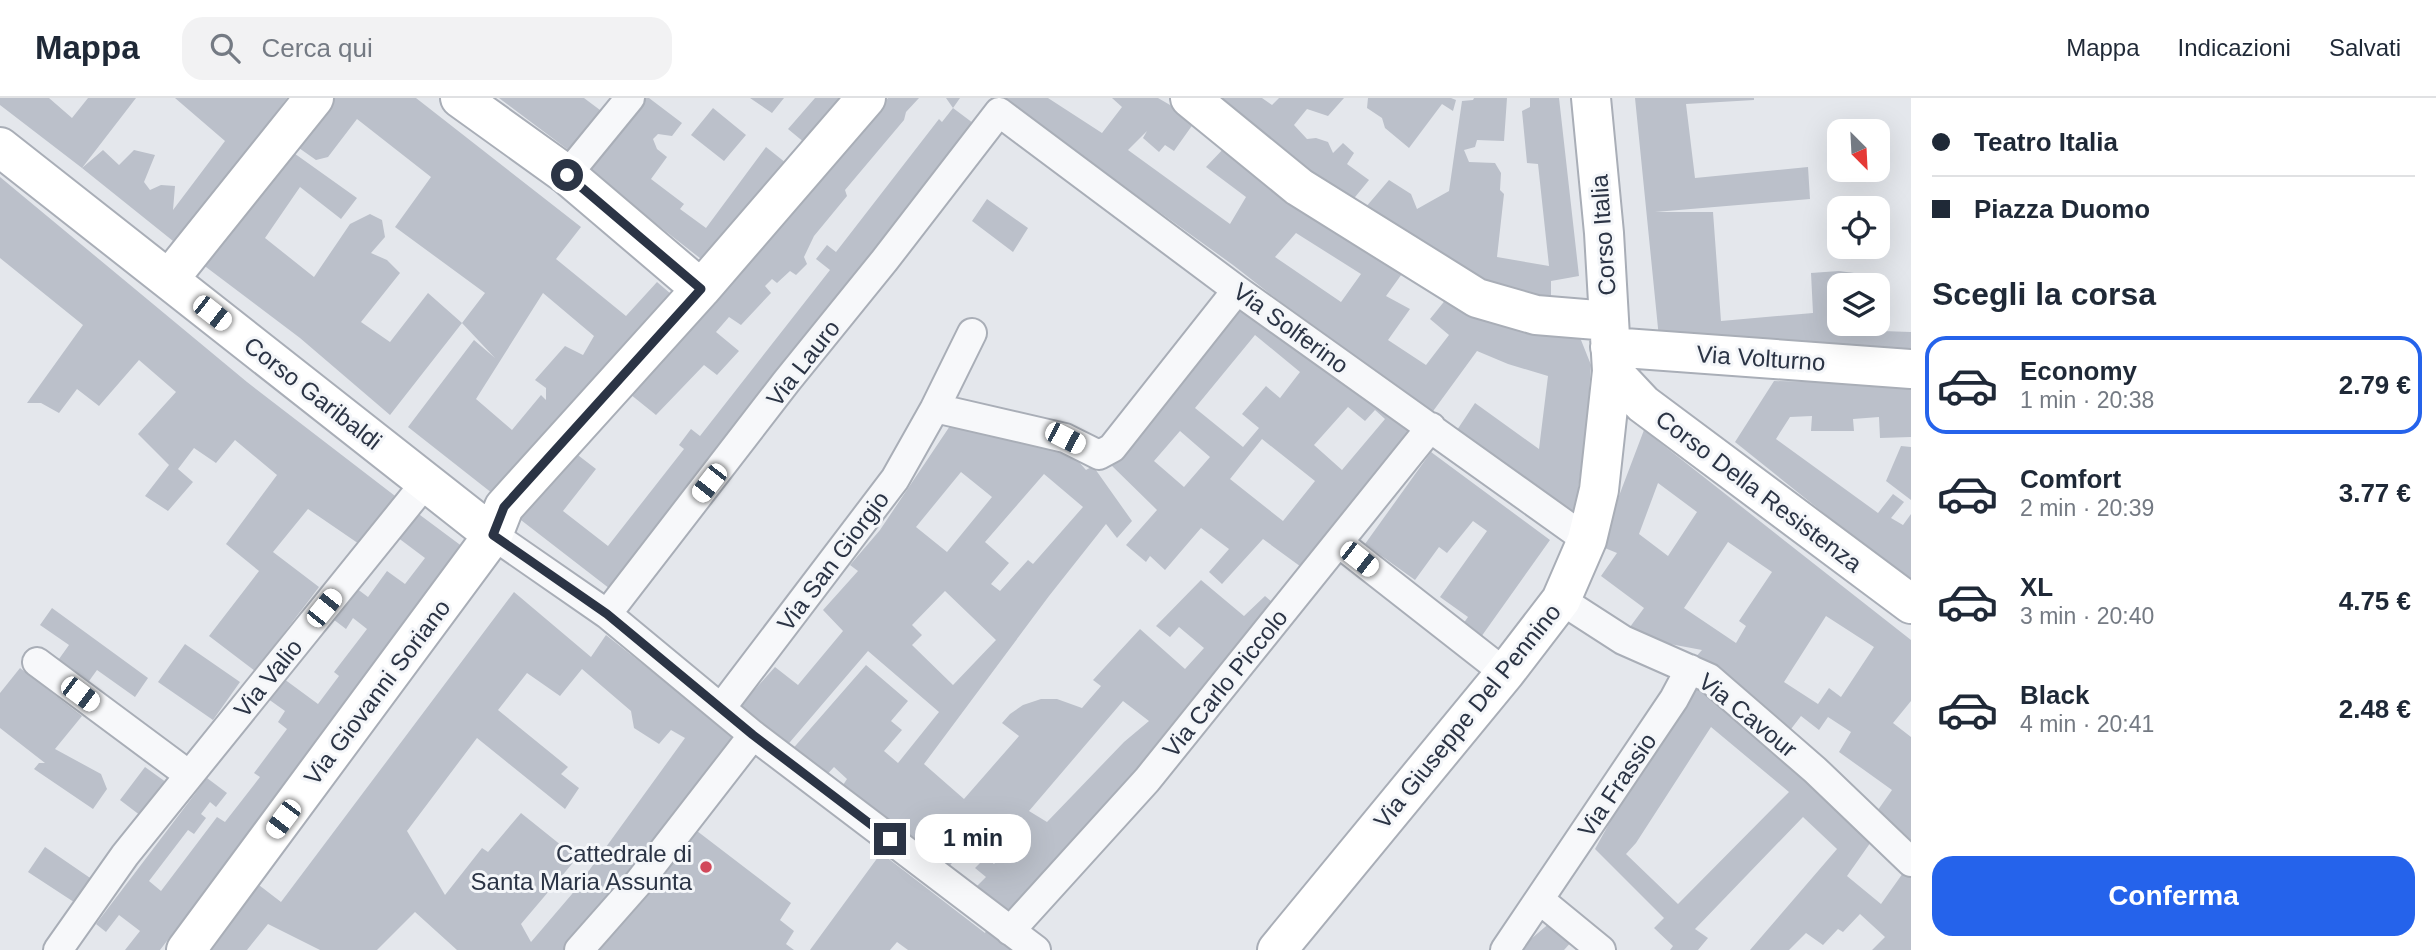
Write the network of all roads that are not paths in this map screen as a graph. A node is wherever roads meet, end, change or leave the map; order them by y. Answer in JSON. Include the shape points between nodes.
{"nodes":[{"id":1,"x":314,"y":98,"type":"edge"},
{"id":2,"x":460,"y":98,"type":"edge"},
{"id":3,"x":629,"y":98,"type":"edge"},
{"id":4,"x":866,"y":98,"type":"edge"},
{"id":5,"x":1190,"y":98,"type":"edge"},
{"id":6,"x":1591,"y":98,"type":"edge"},
{"id":7,"x":999,"y":112,"type":"joint"},
{"id":8,"x":0,"y":147,"type":"edge"},
{"id":9,"x":567,"y":175,"type":"junction"},
{"id":10,"x":169,"y":279,"type":"junction"},
{"id":11,"x":701,"y":289,"type":"junction"},
{"id":12,"x":1237,"y":290,"type":"junction"},
{"id":13,"x":972,"y":333,"type":"dead end"},
{"id":14,"x":1610,"y":346,"type":"junction"},
{"id":15,"x":1911,"y":369,"type":"edge"},
{"id":16,"x":935,"y":408,"type":"junction"},
{"id":17,"x":1431,"y":427,"type":"junction"},
{"id":18,"x":426,"y":482,"type":"junction"},
{"id":19,"x":493,"y":535,"type":"junction"},
{"id":20,"x":1587,"y":540,"type":"junction"},
{"id":21,"x":1339,"y":542,"type":"junction"},
{"id":22,"x":1561,"y":600,"type":"junction"},
{"id":23,"x":1911,"y":604,"type":"edge"},
{"id":24,"x":607,"y":614,"type":"junction"},
{"id":25,"x":37,"y":662,"type":"dead end"},
{"id":26,"x":1690,"y":669,"type":"junction"},
{"id":27,"x":1504,"y":673,"type":"junction"},
{"id":28,"x":721,"y":708,"type":"junction"},
{"id":29,"x":753,"y":735,"type":"junction"},
{"id":30,"x":189,"y":775,"type":"junction"},
{"id":31,"x":1911,"y":862,"type":"edge"},
{"id":32,"x":1540,"y":900,"type":"junction"},
{"id":33,"x":1010,"y":931,"type":"junction"},
{"id":34,"x":58,"y":950,"type":"edge"},
{"id":35,"x":186,"y":950,"type":"edge"},
{"id":36,"x":579,"y":950,"type":"edge"},
{"id":37,"x":1036,"y":950,"type":"edge"},
{"id":38,"x":1277,"y":950,"type":"edge"},
{"id":39,"x":1505,"y":950,"type":"edge"},
{"id":40,"x":1601,"y":950,"type":"edge"}],
"edges":[{"from":1,"to":10,"type":"main road"},
{"from":2,"to":9,"type":"main road"},
{"from":3,"to":9,"type":"street"},
{"from":4,"to":11,"type":"main road","name":"Via Giovanni Soriano"},
{"from":5,"to":14,"type":"main road","name":"Via Volturno","via":[[1299,187],[1477,298],[1536,315]]},
{"from":6,"to":14,"type":"main road","name":"Corso Italia"},
{"from":7,"to":12,"type":"street","name":"Via Solferino"},
{"from":7,"to":24,"type":"street","name":"Via Lauro"},
{"from":8,"to":10,"type":"main road","name":"Corso Garibaldi"},
{"from":9,"to":11,"type":"main road"},
{"from":10,"to":18,"type":"main road","name":"Corso Garibaldi"},
{"from":11,"to":19,"type":"main road","name":"Via Giovanni Soriano","via":[[504,507]]},
{"from":12,"to":16,"type":"street","via":[[1112,448],[1099,455],[1065,438]]},
{"from":12,"to":17,"type":"street","name":"Via Solferino"},
{"from":13,"to":16,"type":"street","name":"Via San Giorgio"},
{"from":14,"to":15,"type":"main road","name":"Via Volturno"},
{"from":14,"to":20,"type":"main road","name":"Via Giuseppe Del Pennino","via":[[1599,490]]},
{"from":14,"to":23,"type":"main road","name":"Corso Della Resistenza","via":[[1643,404]]},
{"from":16,"to":28,"type":"street","name":"Via San Giorgio","via":[[895,479]]},
{"from":17,"to":20,"type":"street","name":"Via Solferino"},
{"from":17,"to":21,"type":"street","name":"Via Carlo Piccolo"},
{"from":18,"to":19,"type":"main road","name":"Corso Garibaldi"},
{"from":18,"to":30,"type":"street","name":"Via Valio"},
{"from":19,"to":24,"type":"street"},
{"from":19,"to":35,"type":"main road","name":"Via Giovanni Soriano"},
{"from":20,"to":22,"type":"main road","name":"Via Giuseppe Del Pennino"},
{"from":21,"to":27,"type":"street"},
{"from":21,"to":33,"type":"street","name":"Via Carlo Piccolo","via":[[1147,780]]},
{"from":22,"to":26,"type":"street","name":"Via Cavour","via":[[1623,640]]},
{"from":22,"to":27,"type":"main road","name":"Via Giuseppe Del Pennino"},
{"from":24,"to":28,"type":"street"},
{"from":25,"to":30,"type":"street"},
{"from":26,"to":31,"type":"street","name":"Via Cavour","via":[[1709,678],[1815,770]]},
{"from":26,"to":32,"type":"street","name":"Via Frassio"},
{"from":27,"to":38,"type":"main road","name":"Via Giuseppe Del Pennino"},
{"from":28,"to":29,"type":"street"},
{"from":29,"to":33,"type":"street"},
{"from":29,"to":36,"type":"street","via":[[639,882]]},
{"from":30,"to":34,"type":"street","name":"Via Valio"},
{"from":32,"to":39,"type":"street","name":"Via Frassio"},
{"from":32,"to":40,"type":"street"},
{"from":33,"to":37,"type":"street"}]}
